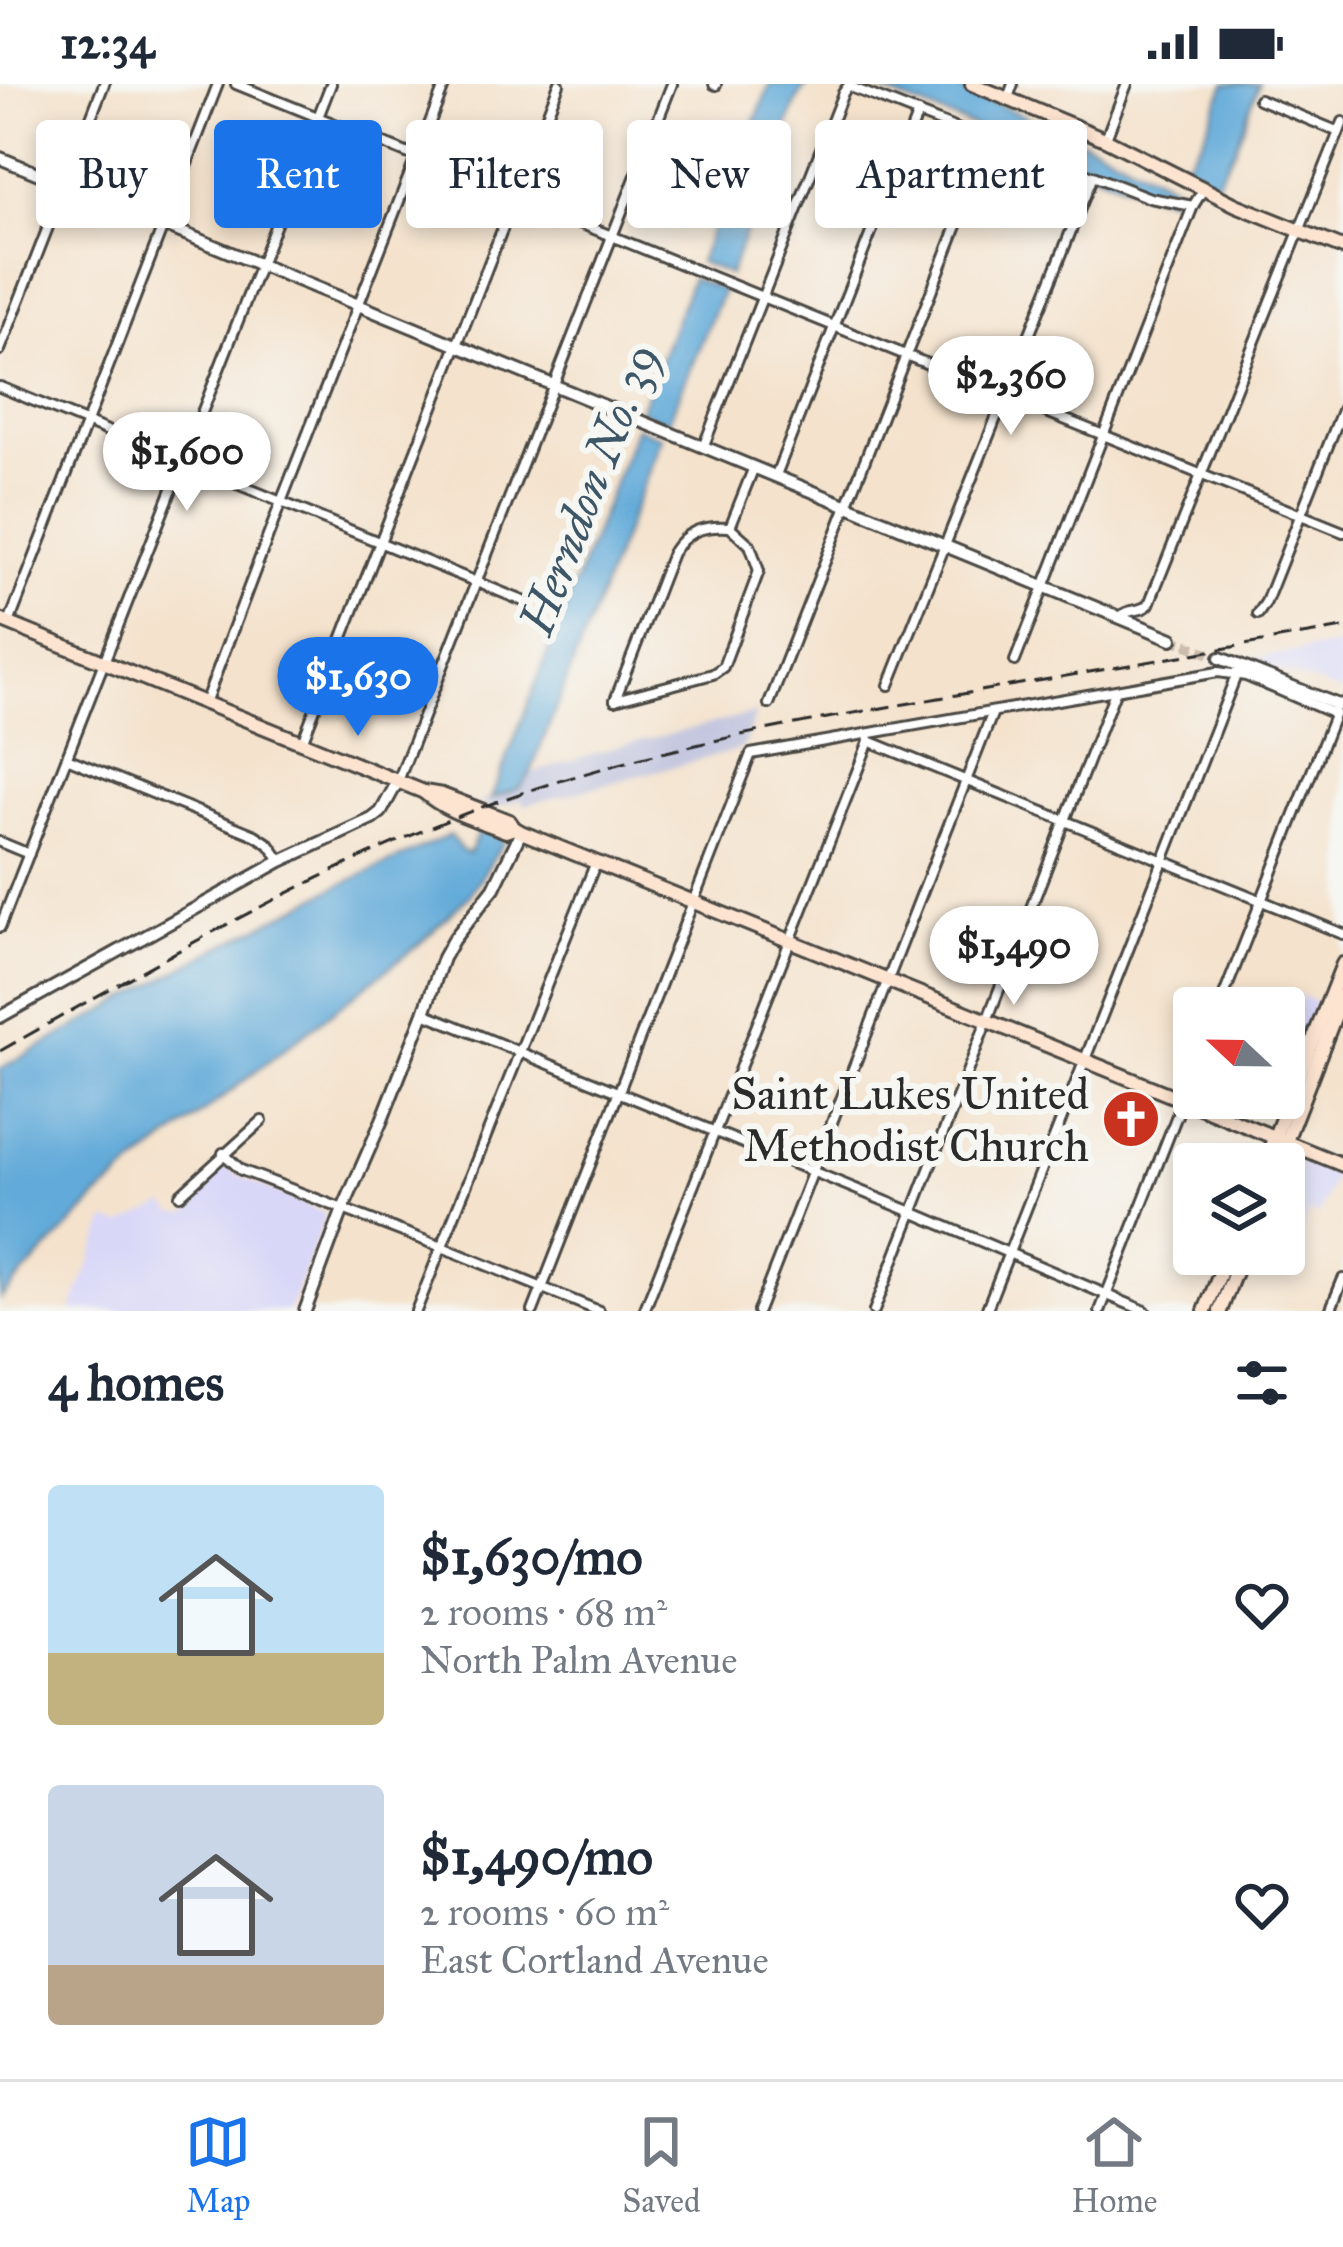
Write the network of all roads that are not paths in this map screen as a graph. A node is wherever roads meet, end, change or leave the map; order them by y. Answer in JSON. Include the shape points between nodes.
{"nodes":[{"id":1,"x":104,"y":84,"type":"edge"},
{"id":2,"x":218,"y":84,"type":"edge"},
{"id":3,"x":236,"y":84,"type":"edge"},
{"id":4,"x":331,"y":84,"type":"edge"},
{"id":5,"x":445,"y":84,"type":"edge"},
{"id":6,"x":559,"y":84,"type":"edge"},
{"id":7,"x":672,"y":84,"type":"edge"},
{"id":8,"x":972,"y":84,"type":"edge"},
{"id":9,"x":1013,"y":84,"type":"edge"},
{"id":10,"x":1127,"y":84,"type":"edge"},
{"id":11,"x":848,"y":86,"type":"edge"},
{"id":12,"x":1008,"y":98,"type":"junction"},
{"id":13,"x":1258,"y":99,"type":"dead end"},
{"id":14,"x":918,"y":113,"type":"junction"},
{"id":15,"x":318,"y":117,"type":"junction"},
{"id":16,"x":90,"y":120,"type":"edge"},
{"id":17,"x":431,"y":120,"type":"edge"},
{"id":18,"x":545,"y":120,"type":"edge"},
{"id":19,"x":658,"y":120,"type":"edge"},
{"id":20,"x":935,"y":120,"type":"edge"},
{"id":21,"x":1343,"y":122,"type":"edge"},
{"id":22,"x":1339,"y":132,"type":"junction"},
{"id":23,"x":1105,"y":140,"type":"junction"},
{"id":24,"x":406,"y":153,"type":"edge"},
{"id":25,"x":190,"y":156,"type":"edge"},
{"id":26,"x":0,"y":158,"type":"edge"},
{"id":27,"x":36,"y":173,"type":"edge"},
{"id":28,"x":1087,"y":174,"type":"edge"},
{"id":29,"x":1093,"y":176,"type":"junction"},
{"id":30,"x":406,"y":182,"type":"edge"},
{"id":31,"x":1197,"y":186,"type":"junction"},
{"id":32,"x":627,"y":199,"type":"edge"},
{"id":33,"x":1193,"y":206,"type":"junction"},
{"id":34,"x":47,"y":228,"type":"edge"},
{"id":35,"x":162,"y":228,"type":"edge"},
{"id":36,"x":170,"y":228,"type":"edge"},
{"id":37,"x":502,"y":228,"type":"edge"},
{"id":38,"x":593,"y":228,"type":"edge"},
{"id":39,"x":957,"y":228,"type":"edge"},
{"id":40,"x":1300,"y":231,"type":"junction"},
{"id":41,"x":612,"y":236,"type":"junction"},
{"id":42,"x":1343,"y":248,"type":"edge"},
{"id":43,"x":260,"y":265,"type":"junction"},
{"id":44,"x":764,"y":297,"type":"junction"},
{"id":45,"x":358,"y":304,"type":"junction"},
{"id":46,"x":835,"y":325,"type":"junction"},
{"id":47,"x":456,"y":345,"type":"junction"},
{"id":48,"x":0,"y":350,"type":"edge"},
{"id":49,"x":908,"y":354,"type":"junction"},
{"id":50,"x":554,"y":385,"type":"junction"},
{"id":51,"x":0,"y":387,"type":"edge"},
{"id":52,"x":1005,"y":394,"type":"junction"},
{"id":53,"x":1343,"y":408,"type":"edge"},
{"id":54,"x":86,"y":422,"type":"junction"},
{"id":55,"x":1103,"y":434,"type":"junction"},
{"id":56,"x":704,"y":446,"type":"junction"},
{"id":57,"x":184,"y":462,"type":"junction"},
{"id":58,"x":754,"y":466,"type":"junction"},
{"id":59,"x":1202,"y":474,"type":"junction"},
{"id":60,"x":776,"y":475,"type":"junction"},
{"id":61,"x":281,"y":502,"type":"junction"},
{"id":62,"x":848,"y":505,"type":"junction"},
{"id":63,"x":1301,"y":514,"type":"junction"},
{"id":64,"x":730,"y":527,"type":"junction"},
{"id":65,"x":1343,"y":532,"type":"edge"},
{"id":66,"x":379,"y":542,"type":"junction"},
{"id":67,"x":945,"y":544,"type":"junction"},
{"id":68,"x":476,"y":582,"type":"junction"},
{"id":69,"x":1044,"y":584,"type":"junction"},
{"id":70,"x":528,"y":602,"type":"dead end"},
{"id":71,"x":1258,"y":614,"type":"dead end"},
{"id":72,"x":1121,"y":616,"type":"junction"},
{"id":73,"x":5,"y":621,"type":"edge"},
{"id":74,"x":1172,"y":638,"type":"tunnel mouth"},
{"id":75,"x":1220,"y":658,"type":"tunnel mouth"},
{"id":76,"x":1015,"y":661,"type":"dead end"},
{"id":77,"x":104,"y":664,"type":"junction"},
{"id":78,"x":1237,"y":673,"type":"junction"},
{"id":79,"x":890,"y":685,"type":"dead end"},
{"id":80,"x":1115,"y":690,"type":"junction"},
{"id":81,"x":1284,"y":691,"type":"junction"},
{"id":82,"x":1305,"y":692,"type":"junction"},
{"id":83,"x":205,"y":704,"type":"junction"},
{"id":84,"x":769,"y":704,"type":"dead end"},
{"id":85,"x":1340,"y":709,"type":"edge"},
{"id":86,"x":993,"y":712,"type":"junction"},
{"id":87,"x":868,"y":737,"type":"junction"},
{"id":88,"x":302,"y":742,"type":"junction"},
{"id":89,"x":68,"y":758,"type":"junction"},
{"id":90,"x":398,"y":781,"type":"junction"},
{"id":91,"x":966,"y":781,"type":"junction"},
{"id":92,"x":1065,"y":821,"type":"junction"},
{"id":93,"x":512,"y":828,"type":"junction"},
{"id":94,"x":0,"y":842,"type":"edge"},
{"id":95,"x":29,"y":854,"type":"junction"},
{"id":96,"x":281,"y":861,"type":"junction"},
{"id":97,"x":1164,"y":861,"type":"junction"},
{"id":98,"x":596,"y":862,"type":"junction"},
{"id":99,"x":692,"y":900,"type":"junction"},
{"id":100,"x":1262,"y":900,"type":"junction"},
{"id":101,"x":0,"y":928,"type":"edge"},
{"id":102,"x":1343,"y":934,"type":"edge"},
{"id":103,"x":789,"y":941,"type":"junction"},
{"id":104,"x":1343,"y":964,"type":"edge"},
{"id":105,"x":887,"y":981,"type":"junction"},
{"id":106,"x":1228,"y":987,"type":"edge"},
{"id":107,"x":1343,"y":995,"type":"edge"},
{"id":108,"x":424,"y":1013,"type":"junction"},
{"id":109,"x":0,"y":1017,"type":"edge"},
{"id":110,"x":986,"y":1021,"type":"junction"},
{"id":111,"x":520,"y":1053,"type":"junction"},
{"id":112,"x":1084,"y":1061,"type":"junction"},
{"id":113,"x":619,"y":1093,"type":"junction"},
{"id":114,"x":1173,"y":1097,"type":"edge"},
{"id":115,"x":1175,"y":1119,"type":"edge"},
{"id":116,"x":1226,"y":1119,"type":"edge"},
{"id":117,"x":262,"y":1121,"type":"dead end"},
{"id":118,"x":715,"y":1133,"type":"junction"},
{"id":119,"x":1280,"y":1141,"type":"junction"},
{"id":120,"x":223,"y":1154,"type":"junction"},
{"id":121,"x":1343,"y":1166,"type":"edge"},
{"id":122,"x":813,"y":1172,"type":"junction"},
{"id":123,"x":180,"y":1195,"type":"dead end"},
{"id":124,"x":343,"y":1209,"type":"junction"},
{"id":125,"x":912,"y":1212,"type":"junction"},
{"id":126,"x":442,"y":1247,"type":"junction"},
{"id":127,"x":1009,"y":1254,"type":"junction"},
{"id":128,"x":1220,"y":1275,"type":"edge"},
{"id":129,"x":1234,"y":1275,"type":"edge"},
{"id":130,"x":1343,"y":1279,"type":"edge"},
{"id":131,"x":542,"y":1288,"type":"junction"},
{"id":132,"x":1106,"y":1296,"type":"junction"},
{"id":133,"x":305,"y":1311,"type":"edge"},
{"id":134,"x":416,"y":1311,"type":"edge"},
{"id":135,"x":532,"y":1311,"type":"edge"},
{"id":136,"x":598,"y":1311,"type":"edge"},
{"id":137,"x":644,"y":1311,"type":"edge"},
{"id":138,"x":758,"y":1311,"type":"edge"},
{"id":139,"x":874,"y":1311,"type":"edge"},
{"id":140,"x":986,"y":1311,"type":"edge"},
{"id":141,"x":1100,"y":1311,"type":"edge"},
{"id":142,"x":1145,"y":1311,"type":"edge"},
{"id":143,"x":1205,"y":1311,"type":"edge"},
{"id":144,"x":1220,"y":1311,"type":"edge"},
{"id":145,"x":1330,"y":1311,"type":"edge"}],
"edges":[{"from":1,"to":16,"type":"street"},
{"from":2,"to":25,"type":"street"},
{"from":3,"to":15,"type":"street"},
{"from":4,"to":15,"type":"street"},
{"from":5,"to":17,"type":"street"},
{"from":6,"to":18,"type":"street"},
{"from":7,"to":19,"type":"street"},
{"from":8,"to":12,"type":"main road"},
{"from":9,"to":12,"type":"street"},
{"from":10,"to":23,"type":"street"},
{"from":11,"to":14,"type":"street"},
{"from":11,"to":44,"type":"street"},
{"from":12,"to":23,"type":"main road"},
{"from":13,"to":22,"type":"street"},
{"from":14,"to":20,"type":"street"},
{"from":14,"to":46,"type":"street"},
{"from":15,"to":24,"type":"street"},
{"from":15,"to":43,"type":"street"},
{"from":21,"to":22,"type":"street"},
{"from":22,"to":40,"type":"street"},
{"from":23,"to":31,"type":"main road"},
{"from":26,"to":27,"type":"street"},
{"from":28,"to":29,"type":"street"},
{"from":29,"to":33,"type":"street"},
{"from":29,"to":52,"type":"street"},
{"from":30,"to":45,"type":"street"},
{"from":31,"to":33,"type":"street"},
{"from":31,"to":40,"type":"main road"},
{"from":32,"to":41,"type":"street"},
{"from":33,"to":55,"type":"street"},
{"from":34,"to":48,"type":"street"},
{"from":35,"to":54,"type":"street"},
{"from":36,"to":43,"type":"street"},
{"from":37,"to":47,"type":"street"},
{"from":38,"to":41,"type":"street"},
{"from":39,"to":49,"type":"street"},
{"from":40,"to":42,"type":"main road"},
{"from":40,"to":59,"type":"street"},
{"from":41,"to":44,"type":"street"},
{"from":41,"to":50,"type":"street"},
{"from":43,"to":45,"type":"street"},
{"from":43,"to":57,"type":"street"},
{"from":44,"to":46,"type":"street"},
{"from":44,"to":56,"type":"street"},
{"from":45,"to":47,"type":"street"},
{"from":45,"to":61,"type":"street"},
{"from":46,"to":49,"type":"street"},
{"from":46,"to":60,"type":"street"},
{"from":47,"to":50,"type":"street"},
{"from":47,"to":66,"type":"street"},
{"from":49,"to":52,"type":"street"},
{"from":49,"to":62,"type":"street"},
{"from":50,"to":56,"type":"street"},
{"from":50,"to":68,"type":"street"},
{"from":51,"to":54,"type":"street"},
{"from":52,"to":55,"type":"street"},
{"from":52,"to":67,"type":"street"},
{"from":53,"to":63,"type":"street"},
{"from":54,"to":57,"type":"street"},
{"from":54,"to":73,"type":"street"},
{"from":55,"to":59,"type":"street"},
{"from":55,"to":69,"type":"street"},
{"from":56,"to":58,"type":"street"},
{"from":57,"to":61,"type":"street"},
{"from":57,"to":77,"type":"street"},
{"from":58,"to":60,"type":"street"},
{"from":58,"to":64,"type":"street"},
{"from":59,"to":63,"type":"street"},
{"from":59,"to":72,"type":"street","via":[[1149,604]]},
{"from":60,"to":62,"type":"street"},
{"from":61,"to":66,"type":"street"},
{"from":61,"to":83,"type":"street"},
{"from":62,"to":67,"type":"street"},
{"from":62,"to":84,"type":"street"},
{"from":63,"to":65,"type":"street"},
{"from":63,"to":71,"type":"street"},
{"from":64,"to":64,"type":"street","via":[[698,529],[672,553],[615,700],[723,667],[759,571],[750,545]]},
{"from":66,"to":68,"type":"street"},
{"from":66,"to":88,"type":"street"},
{"from":67,"to":69,"type":"street"},
{"from":67,"to":79,"type":"street"},
{"from":68,"to":70,"type":"street"},
{"from":68,"to":90,"type":"street"},
{"from":69,"to":72,"type":"street"},
{"from":69,"to":76,"type":"street"},
{"from":72,"to":74,"type":"street"},
{"from":73,"to":77,"type":"main road"},
{"from":75,"to":82,"type":"street"},
{"from":77,"to":83,"type":"main road"},
{"from":77,"to":89,"type":"street"},
{"from":78,"to":80,"type":"street"},
{"from":78,"to":81,"type":"street"},
{"from":78,"to":97,"type":"street"},
{"from":80,"to":86,"type":"street"},
{"from":80,"to":92,"type":"street"},
{"from":81,"to":82,"type":"street"},
{"from":81,"to":85,"type":"street"},
{"from":82,"to":85,"type":"street"},
{"from":83,"to":88,"type":"main road"},
{"from":85,"to":100,"type":"street"},
{"from":86,"to":87,"type":"street"},
{"from":86,"to":91,"type":"street"},
{"from":87,"to":91,"type":"street"},
{"from":87,"to":99,"type":"street","via":[[751,754]]},
{"from":87,"to":103,"type":"street"},
{"from":88,"to":90,"type":"main road"},
{"from":89,"to":95,"type":"street"},
{"from":89,"to":96,"type":"street","via":[[255,836]]},
{"from":90,"to":93,"type":"main road"},
{"from":90,"to":96,"type":"street","via":[[371,819]]},
{"from":91,"to":92,"type":"street"},
{"from":91,"to":105,"type":"street"},
{"from":92,"to":97,"type":"street"},
{"from":92,"to":110,"type":"street"},
{"from":93,"to":98,"type":"main road"},
{"from":93,"to":108,"type":"street","via":[[494,888],[453,940]]},
{"from":94,"to":95,"type":"street"},
{"from":95,"to":101,"type":"street"},
{"from":96,"to":109,"type":"street"},
{"from":97,"to":100,"type":"street"},
{"from":97,"to":112,"type":"street"},
{"from":98,"to":99,"type":"main road"},
{"from":98,"to":111,"type":"street"},
{"from":99,"to":103,"type":"main road"},
{"from":99,"to":113,"type":"street"},
{"from":100,"to":102,"type":"street"},
{"from":100,"to":106,"type":"street"},
{"from":103,"to":105,"type":"main road"},
{"from":103,"to":118,"type":"street"},
{"from":104,"to":119,"type":"main road"},
{"from":105,"to":110,"type":"main road"},
{"from":105,"to":122,"type":"street"},
{"from":107,"to":119,"type":"main road"},
{"from":108,"to":111,"type":"street"},
{"from":108,"to":124,"type":"street"},
{"from":110,"to":112,"type":"main road"},
{"from":110,"to":125,"type":"street"},
{"from":111,"to":113,"type":"street"},
{"from":111,"to":126,"type":"street"},
{"from":112,"to":114,"type":"main road"},
{"from":112,"to":127,"type":"street"},
{"from":113,"to":118,"type":"street"},
{"from":113,"to":131,"type":"street"},
{"from":115,"to":132,"type":"street"},
{"from":116,"to":119,"type":"main road"},
{"from":117,"to":120,"type":"street"},
{"from":118,"to":122,"type":"street"},
{"from":118,"to":137,"type":"street"},
{"from":119,"to":121,"type":"main road"},
{"from":120,"to":123,"type":"street"},
{"from":120,"to":124,"type":"street","via":[[241,1170]]},
{"from":122,"to":125,"type":"street"},
{"from":122,"to":138,"type":"street"},
{"from":124,"to":126,"type":"street"},
{"from":124,"to":133,"type":"street"},
{"from":125,"to":127,"type":"street"},
{"from":125,"to":139,"type":"street"},
{"from":126,"to":131,"type":"street"},
{"from":126,"to":134,"type":"street"},
{"from":127,"to":132,"type":"street"},
{"from":127,"to":140,"type":"street"},
{"from":128,"to":143,"type":"main road"},
{"from":129,"to":144,"type":"main road"},
{"from":130,"to":145,"type":"street"},
{"from":131,"to":135,"type":"street"},
{"from":131,"to":136,"type":"street"},
{"from":132,"to":141,"type":"street"},
{"from":132,"to":142,"type":"street"}]}
